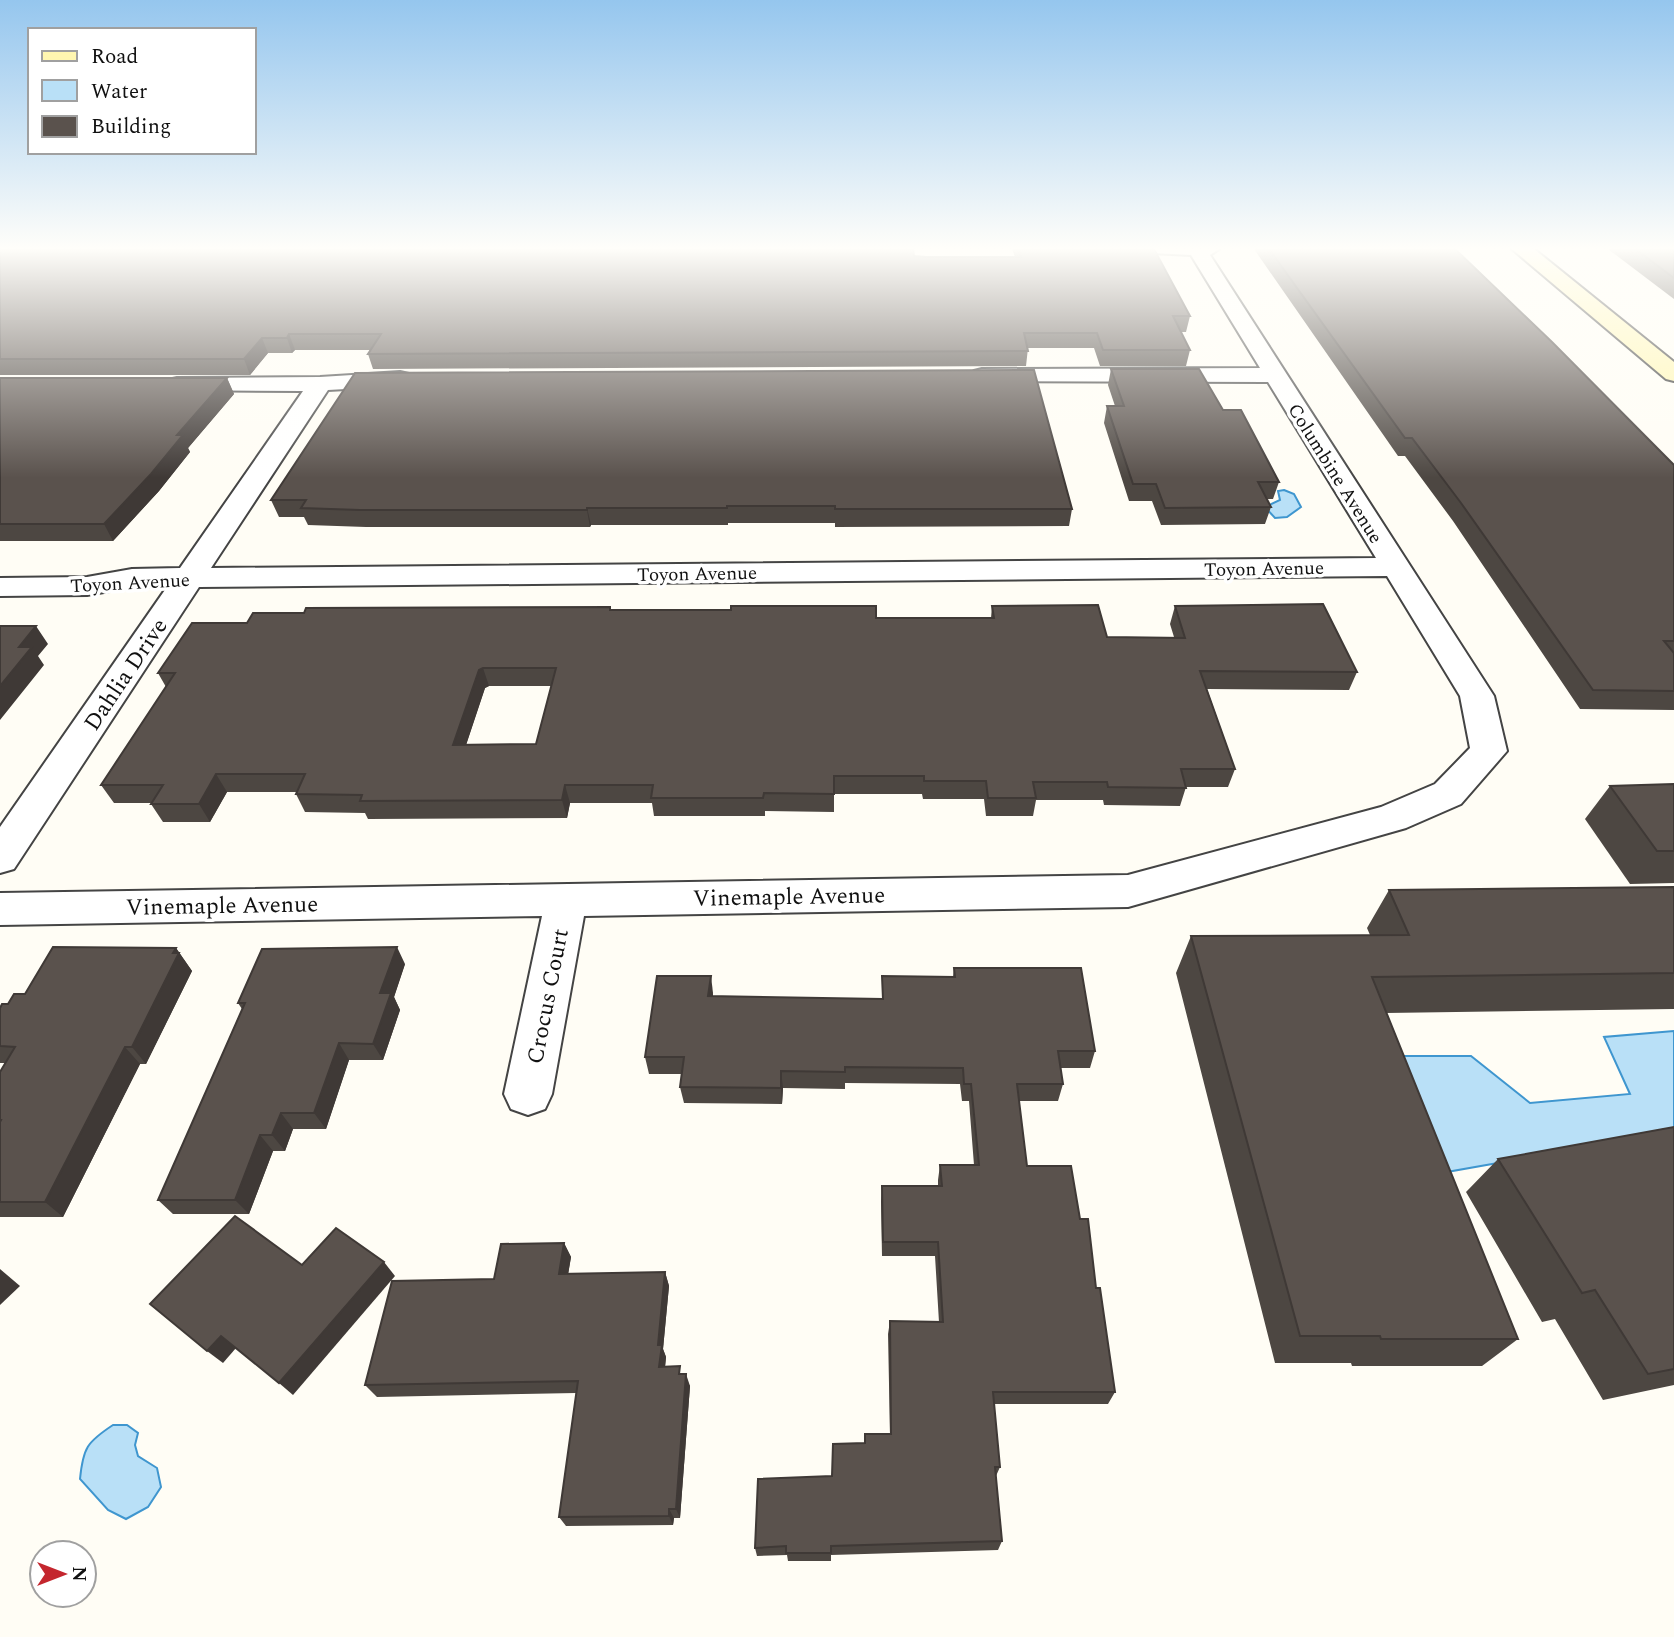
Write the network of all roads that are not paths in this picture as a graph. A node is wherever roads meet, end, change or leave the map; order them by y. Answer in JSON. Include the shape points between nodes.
{"nodes":[{"id":1,"x":1244,"y":325,"type":"edge"},
{"id":2,"x":1615,"y":325,"type":"edge"},
{"id":3,"x":1674,"y":374,"type":"edge"},
{"id":4,"x":1274,"y":375,"type":"junction"},
{"id":5,"x":962,"y":376,"type":"edge"},
{"id":6,"x":423,"y":379,"type":"edge"},
{"id":7,"x":147,"y":384,"type":"edge"},
{"id":8,"x":320,"y":384,"type":"junction"},
{"id":9,"x":1395,"y":567,"type":"junction"},
{"id":10,"x":191,"y":578,"type":"junction"},
{"id":11,"x":0,"y":587,"type":"edge"},
{"id":12,"x":1477,"y":695,"type":"joint"},
{"id":13,"x":0,"y":858,"type":"edge"},
{"id":14,"x":566,"y":899,"type":"junction"},
{"id":15,"x":0,"y":909,"type":"edge"},
{"id":16,"x":528,"y":1094,"type":"dead end"}],
"edges":[{"from":1,"to":4,"type":"street","name":"Columbine Avenue"},
{"from":2,"to":3,"type":"main road"},
{"from":4,"to":5,"type":"street"},
{"from":4,"to":9,"type":"street","name":"Columbine Avenue"},
{"from":6,"to":8,"type":"street"},
{"from":7,"to":8,"type":"street"},
{"from":8,"to":10,"type":"street","name":"Dahlia Drive"},
{"from":9,"to":10,"type":"street","name":"Toyon Avenue"},
{"from":9,"to":12,"type":"street","name":"Columbine Avenue"},
{"from":10,"to":11,"type":"street","name":"Toyon Avenue"},
{"from":10,"to":13,"type":"street","name":"Dahlia Drive"},
{"from":12,"to":14,"type":"street","name":"Vinemaple Avenue","via":[[1489,751],[1448,794],[1392,818],[1128,891]]},
{"from":14,"to":15,"type":"street","name":"Vinemaple Avenue"},
{"from":14,"to":16,"type":"street","name":"Crocus Court"}]}
